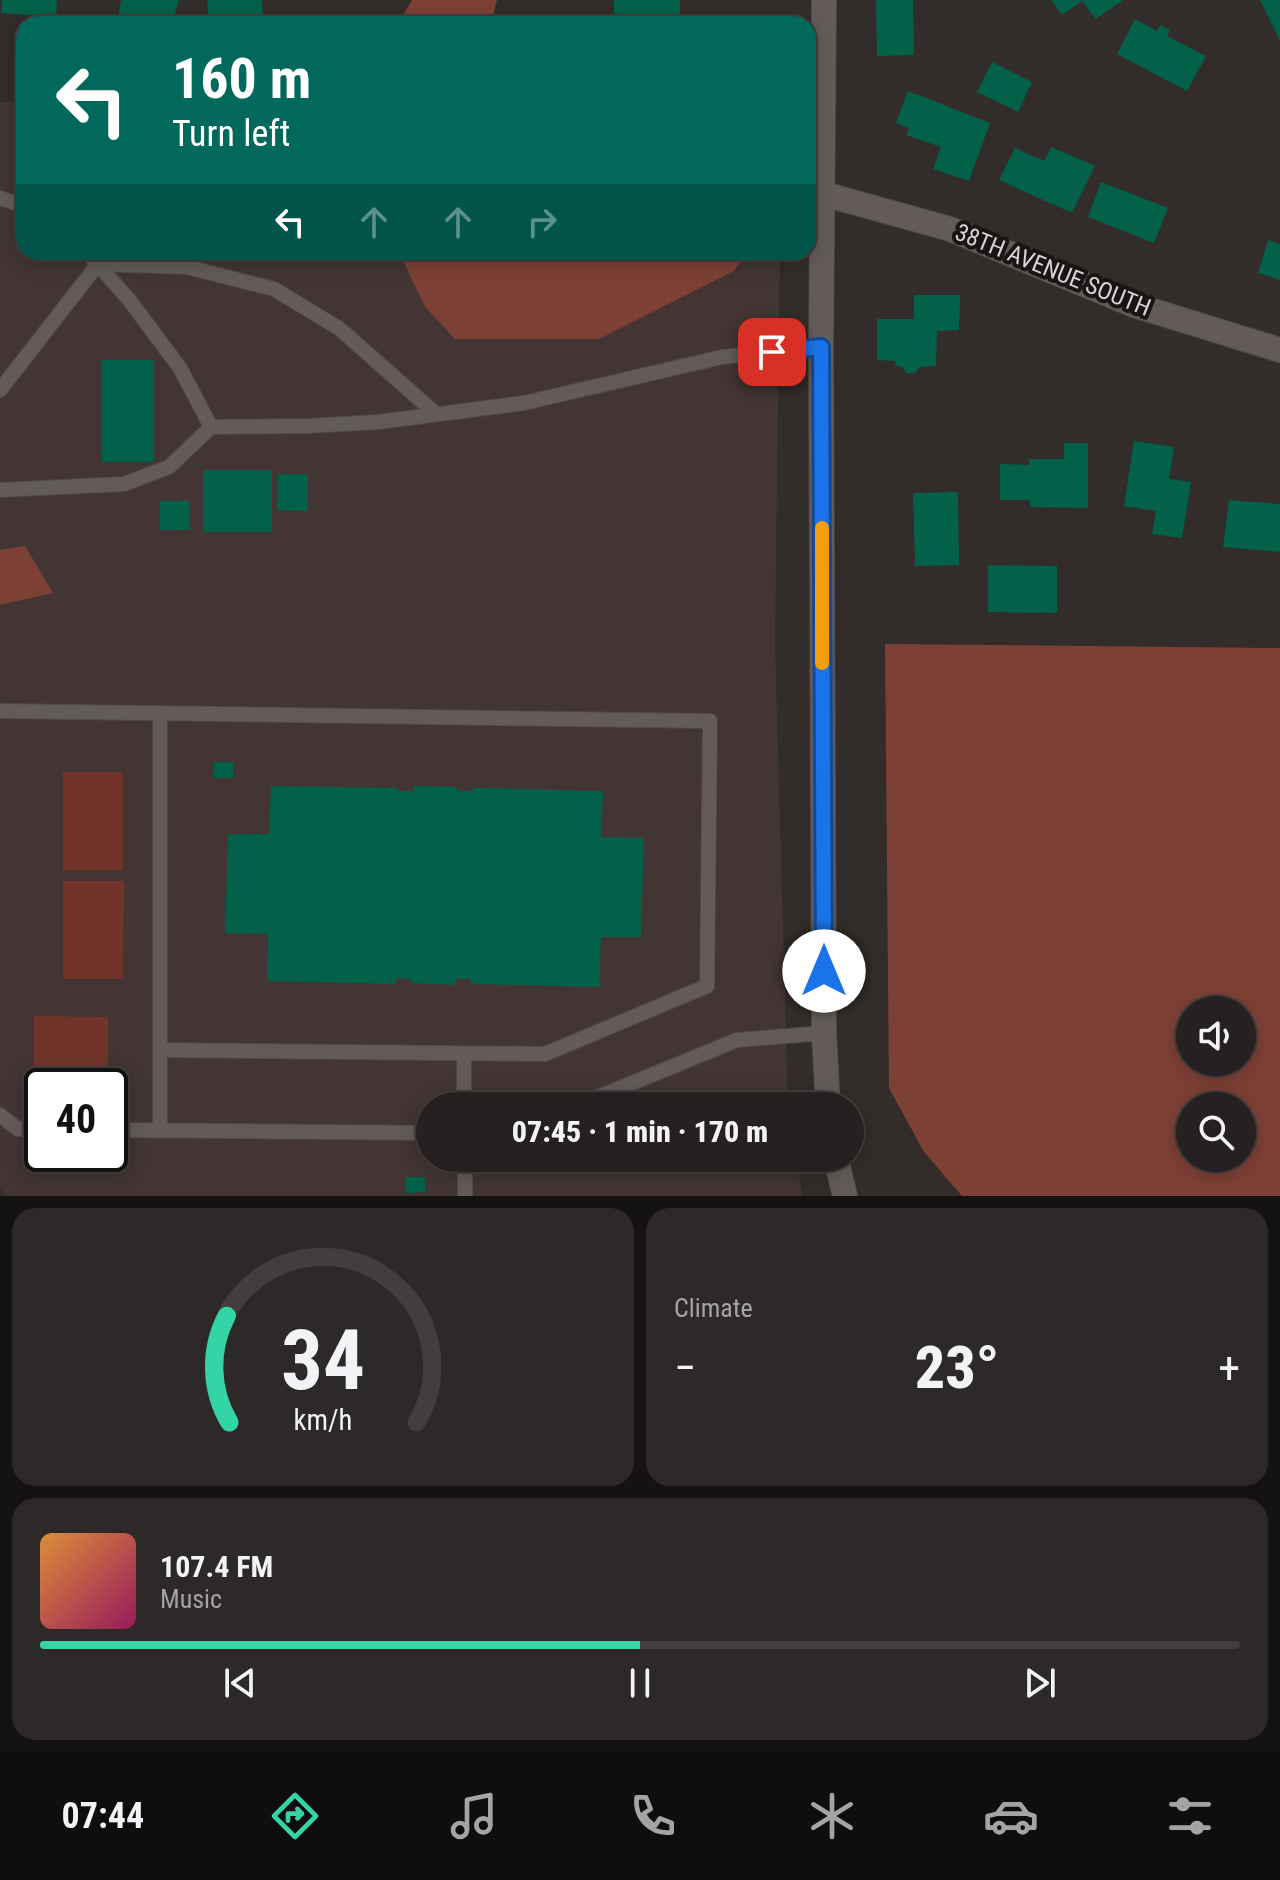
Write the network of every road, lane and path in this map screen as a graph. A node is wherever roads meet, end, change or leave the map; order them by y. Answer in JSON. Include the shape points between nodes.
{"nodes":[{"id":1,"x":824,"y":0,"type":"edge"},
{"id":2,"x":824,"y":194,"type":"junction"},
{"id":3,"x":94,"y":260,"type":"edge"},
{"id":4,"x":98,"y":264,"type":"junction"},
{"id":5,"x":821,"y":347,"type":"junction"},
{"id":6,"x":1280,"y":350,"type":"edge"},
{"id":7,"x":0,"y":390,"type":"edge"},
{"id":8,"x":436,"y":414,"type":"junction"},
{"id":9,"x":211,"y":427,"type":"junction"},
{"id":10,"x":0,"y":490,"type":"edge"},
{"id":11,"x":0,"y":711,"type":"edge"},
{"id":12,"x":160,"y":713,"type":"junction"},
{"id":13,"x":824,"y":1033,"type":"junction"},
{"id":14,"x":160,"y":1050,"type":"junction"},
{"id":15,"x":464,"y":1054,"type":"junction"},
{"id":16,"x":464,"y":1092,"type":"edge"},
{"id":17,"x":610,"y":1092,"type":"edge"},
{"id":18,"x":827,"y":1092,"type":"edge"},
{"id":19,"x":0,"y":1115,"type":"edge"},
{"id":20,"x":24,"y":1129,"type":"edge"},
{"id":21,"x":128,"y":1130,"type":"edge"},
{"id":22,"x":160,"y":1130,"type":"junction"},
{"id":23,"x":416,"y":1133,"type":"edge"},
{"id":24,"x":465,"y":1172,"type":"edge"},
{"id":25,"x":839,"y":1172,"type":"edge"},
{"id":26,"x":465,"y":1196,"type":"edge"},
{"id":27,"x":845,"y":1196,"type":"edge"}],
"edges":[{"from":1,"to":2,"type":"street"},
{"from":2,"to":5,"type":"street"},
{"from":2,"to":6,"type":"street","name":"38TH AVENUE SOUTH","via":[[950,229],[1134,305]]},
{"from":3,"to":4,"type":"lane"},
{"from":4,"to":7,"type":"lane"},
{"from":4,"to":8,"type":"lane","via":[[187,267],[274,289],[340,329]]},
{"from":4,"to":9,"type":"lane","via":[[180,368]]},
{"from":5,"to":8,"type":"lane","via":[[722,357],[524,403]]},
{"from":5,"to":13,"type":"street"},
{"from":8,"to":9,"type":"lane","via":[[378,422]]},
{"from":9,"to":10,"type":"lane","via":[[169,467],[124,484]]},
{"from":11,"to":12,"type":"lane"},
{"from":12,"to":14,"type":"lane"},
{"from":12,"to":15,"type":"lane","via":[[710,721],[707,986],[545,1054]]},
{"from":13,"to":17,"type":"lane","via":[[737,1040]]},
{"from":13,"to":18,"type":"street"},
{"from":14,"to":15,"type":"lane"},
{"from":14,"to":22,"type":"lane"},
{"from":15,"to":16,"type":"lane"},
{"from":19,"to":20,"type":"lane"},
{"from":21,"to":22,"type":"lane"},
{"from":22,"to":23,"type":"lane"},
{"from":24,"to":26,"type":"lane"},
{"from":25,"to":27,"type":"street"}]}
